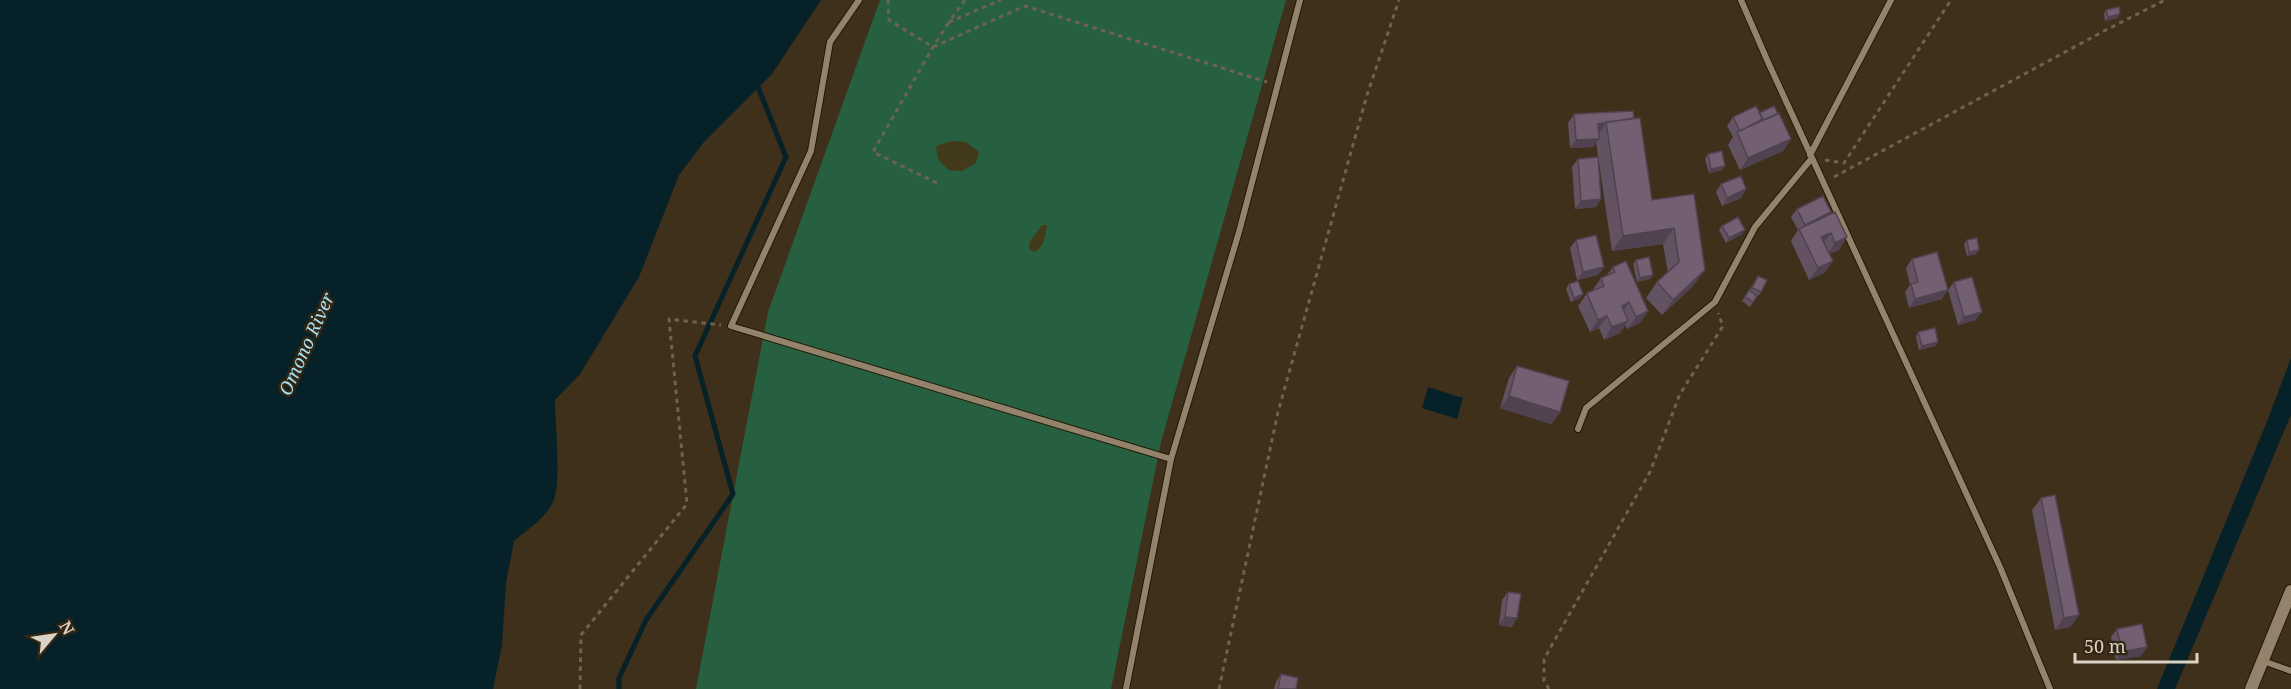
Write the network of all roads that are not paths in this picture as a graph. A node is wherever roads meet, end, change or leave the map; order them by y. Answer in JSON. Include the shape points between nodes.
{"nodes":[{"id":1,"x":859,"y":0,"type":"edge"},
{"id":2,"x":1300,"y":0,"type":"edge"},
{"id":3,"x":1741,"y":0,"type":"edge"},
{"id":4,"x":1891,"y":0,"type":"edge"},
{"id":5,"x":1811,"y":157,"type":"junction"},
{"id":6,"x":1578,"y":429,"type":"dead end"},
{"id":7,"x":1171,"y":459,"type":"junction"},
{"id":8,"x":2291,"y":591,"type":"edge"},
{"id":9,"x":2263,"y":661,"type":"junction"},
{"id":10,"x":2291,"y":671,"type":"edge"},
{"id":11,"x":1126,"y":689,"type":"edge"},
{"id":12,"x":2050,"y":689,"type":"edge"},
{"id":13,"x":2251,"y":689,"type":"edge"}],
"edges":[{"from":1,"to":7,"type":"street","via":[[830,42],[811,151],[731,326]]},
{"from":2,"to":7,"type":"street","via":[[1239,232]]},
{"from":3,"to":5,"type":"street"},
{"from":4,"to":5,"type":"street"},
{"from":5,"to":6,"type":"street","via":[[1755,227],[1714,302],[1586,408]]},
{"from":5,"to":12,"type":"street","via":[[2000,567]]},
{"from":7,"to":11,"type":"street"},
{"from":8,"to":9,"type":"street"},
{"from":9,"to":10,"type":"street"},
{"from":9,"to":13,"type":"street"}]}
